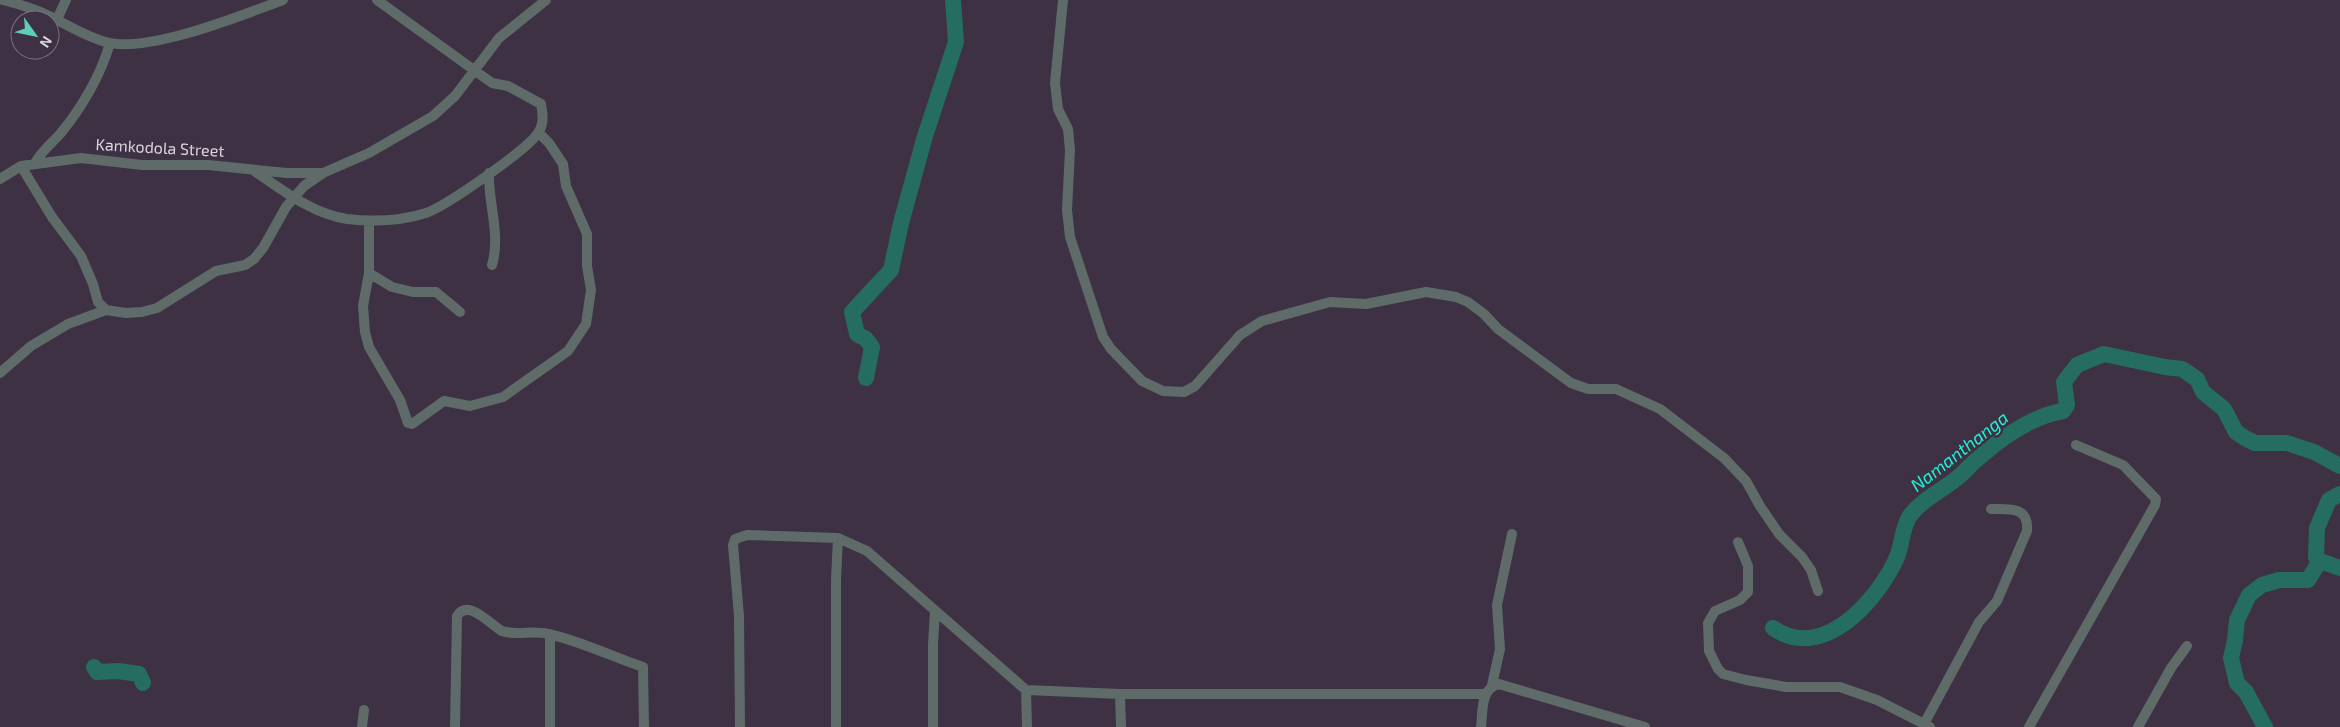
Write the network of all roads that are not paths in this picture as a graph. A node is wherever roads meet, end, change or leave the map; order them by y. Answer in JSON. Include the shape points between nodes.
{"nodes":[{"id":1,"x":3,"y":0,"type":"edge"},
{"id":2,"x":66,"y":0,"type":"edge"},
{"id":3,"x":283,"y":0,"type":"edge"},
{"id":4,"x":378,"y":0,"type":"edge"},
{"id":5,"x":546,"y":0,"type":"edge"},
{"id":6,"x":1063,"y":0,"type":"edge"},
{"id":7,"x":21,"y":2,"type":"edge"},
{"id":8,"x":38,"y":10,"type":"edge"},
{"id":9,"x":60,"y":13,"type":"edge"},
{"id":10,"x":60,"y":20,"type":"edge"},
{"id":11,"x":110,"y":43,"type":"junction"},
{"id":12,"x":475,"y":68,"type":"junction"},
{"id":13,"x":539,"y":133,"type":"junction"},
{"id":14,"x":34,"y":163,"type":"junction"},
{"id":15,"x":21,"y":166,"type":"junction"},
{"id":16,"x":253,"y":170,"type":"junction"},
{"id":17,"x":323,"y":173,"type":"junction"},
{"id":18,"x":489,"y":173,"type":"junction"},
{"id":19,"x":0,"y":179,"type":"edge"},
{"id":20,"x":294,"y":197,"type":"junction"},
{"id":21,"x":369,"y":221,"type":"junction"},
{"id":22,"x":492,"y":265,"type":"dead end"},
{"id":23,"x":369,"y":273,"type":"junction"},
{"id":24,"x":106,"y":310,"type":"junction"},
{"id":25,"x":460,"y":312,"type":"dead end"},
{"id":26,"x":0,"y":373,"type":"edge"},
{"id":27,"x":2076,"y":445,"type":"dead end"},
{"id":28,"x":1991,"y":509,"type":"dead end"},
{"id":29,"x":1512,"y":534,"type":"dead end"},
{"id":30,"x":838,"y":538,"type":"junction"},
{"id":31,"x":1738,"y":542,"type":"dead end"},
{"id":32,"x":1818,"y":591,"type":"dead end"},
{"id":33,"x":935,"y":611,"type":"junction"},
{"id":34,"x":550,"y":634,"type":"junction"},
{"id":35,"x":2187,"y":646,"type":"dead end"},
{"id":36,"x":1492,"y":685,"type":"junction"},
{"id":37,"x":1026,"y":690,"type":"junction"},
{"id":38,"x":1120,"y":694,"type":"junction"},
{"id":39,"x":1485,"y":694,"type":"junction"},
{"id":40,"x":364,"y":710,"type":"dead end"},
{"id":41,"x":1927,"y":726,"type":"edge"},
{"id":42,"x":362,"y":727,"type":"edge"},
{"id":43,"x":455,"y":727,"type":"edge"},
{"id":44,"x":550,"y":727,"type":"edge"},
{"id":45,"x":644,"y":727,"type":"edge"},
{"id":46,"x":740,"y":727,"type":"edge"},
{"id":47,"x":836,"y":727,"type":"edge"},
{"id":48,"x":933,"y":727,"type":"edge"},
{"id":49,"x":1027,"y":727,"type":"edge"},
{"id":50,"x":1121,"y":727,"type":"edge"},
{"id":51,"x":1481,"y":727,"type":"edge"},
{"id":52,"x":1645,"y":727,"type":"edge"},
{"id":53,"x":2029,"y":727,"type":"edge"},
{"id":54,"x":2138,"y":727,"type":"edge"}],
"edges":[{"from":1,"to":7,"type":"street"},
{"from":2,"to":9,"type":"street"},
{"from":3,"to":11,"type":"street","via":[[160,40],[135,45]]},
{"from":4,"to":12,"type":"street"},
{"from":5,"to":12,"type":"street","via":[[510,27]]},
{"from":6,"to":32,"type":"street","via":[[1056,83],[1058,109],[1068,129],[1070,150],[1067,210],[1070,237],[1103,337],[1142,380],[1154,388],[1184,392],[1195,386],[1240,334],[1262,321],[1330,302],[1366,304],[1426,292],[1456,297],[1468,302],[1498,329],[1571,383],[1588,390],[1616,389],[1660,409],[1724,458],[1746,480],[1779,534],[1802,557],[1811,570]]},
{"from":7,"to":8,"type":"street"},
{"from":10,"to":11,"type":"street"},
{"from":11,"to":14,"type":"street","via":[[93,85],[61,133]]},
{"from":12,"to":13,"type":"street","via":[[492,83],[508,86],[541,104]]},
{"from":12,"to":17,"type":"street","via":[[454,96],[433,116],[369,153]]},
{"from":13,"to":18,"type":"street"},
{"from":13,"to":23,"type":"street","via":[[550,143],[563,164],[566,186],[587,234],[591,290],[586,324],[568,351],[503,397],[470,406],[444,401],[410,424],[406,422],[390,379],[369,347],[362,306]]},
{"from":14,"to":15,"type":"street","name":"Kamkodola Street"},
{"from":14,"to":16,"type":"street","name":"Kamkodola Street","via":[[81,158],[142,165],[238,166]]},
{"from":15,"to":19,"type":"street","name":"Kamkodola Street"},
{"from":15,"to":24,"type":"street","via":[[81,256],[98,302]]},
{"from":16,"to":17,"type":"street","name":"Kamkodola Street"},
{"from":16,"to":20,"type":"street"},
{"from":17,"to":20,"type":"street"},
{"from":18,"to":21,"type":"street","via":[[428,212],[399,219]]},
{"from":18,"to":22,"type":"street","via":[[488,194],[495,228]]},
{"from":20,"to":21,"type":"street","via":[[326,214]]},
{"from":20,"to":24,"type":"street","via":[[263,248],[245,266],[216,271],[149,310],[126,313]]},
{"from":21,"to":23,"type":"street"},
{"from":23,"to":25,"type":"street","via":[[392,287],[413,292],[436,292]]},
{"from":24,"to":26,"type":"street","via":[[51,333]]},
{"from":27,"to":53,"type":"street","via":[[2123,464],[2156,499],[2155,505]]},
{"from":28,"to":41,"type":"street","via":[[2015,509],[2028,522],[2027,531],[1997,601],[1979,622]]},
{"from":29,"to":36,"type":"street","via":[[1497,605],[1500,649]]},
{"from":30,"to":33,"type":"street","via":[[867,551]]},
{"from":30,"to":46,"type":"street","via":[[747,535],[733,545],[739,616]]},
{"from":30,"to":47,"type":"street"},
{"from":31,"to":41,"type":"street","via":[[1748,566],[1748,592],[1740,600],[1716,611],[1708,623],[1709,651],[1723,674],[1786,687],[1847,689],[1877,700]]},
{"from":33,"to":37,"type":"street"},
{"from":33,"to":48,"type":"street"},
{"from":34,"to":43,"type":"street","via":[[509,632],[472,610],[459,613]]},
{"from":34,"to":44,"type":"street"},
{"from":34,"to":45,"type":"street","via":[[643,667]]},
{"from":35,"to":54,"type":"street"},
{"from":36,"to":39,"type":"street"},
{"from":36,"to":52,"type":"street","via":[[1499,684]]},
{"from":37,"to":38,"type":"street"},
{"from":37,"to":49,"type":"street"},
{"from":38,"to":39,"type":"street"},
{"from":38,"to":50,"type":"street"},
{"from":39,"to":51,"type":"street"},
{"from":40,"to":42,"type":"street"}]}
